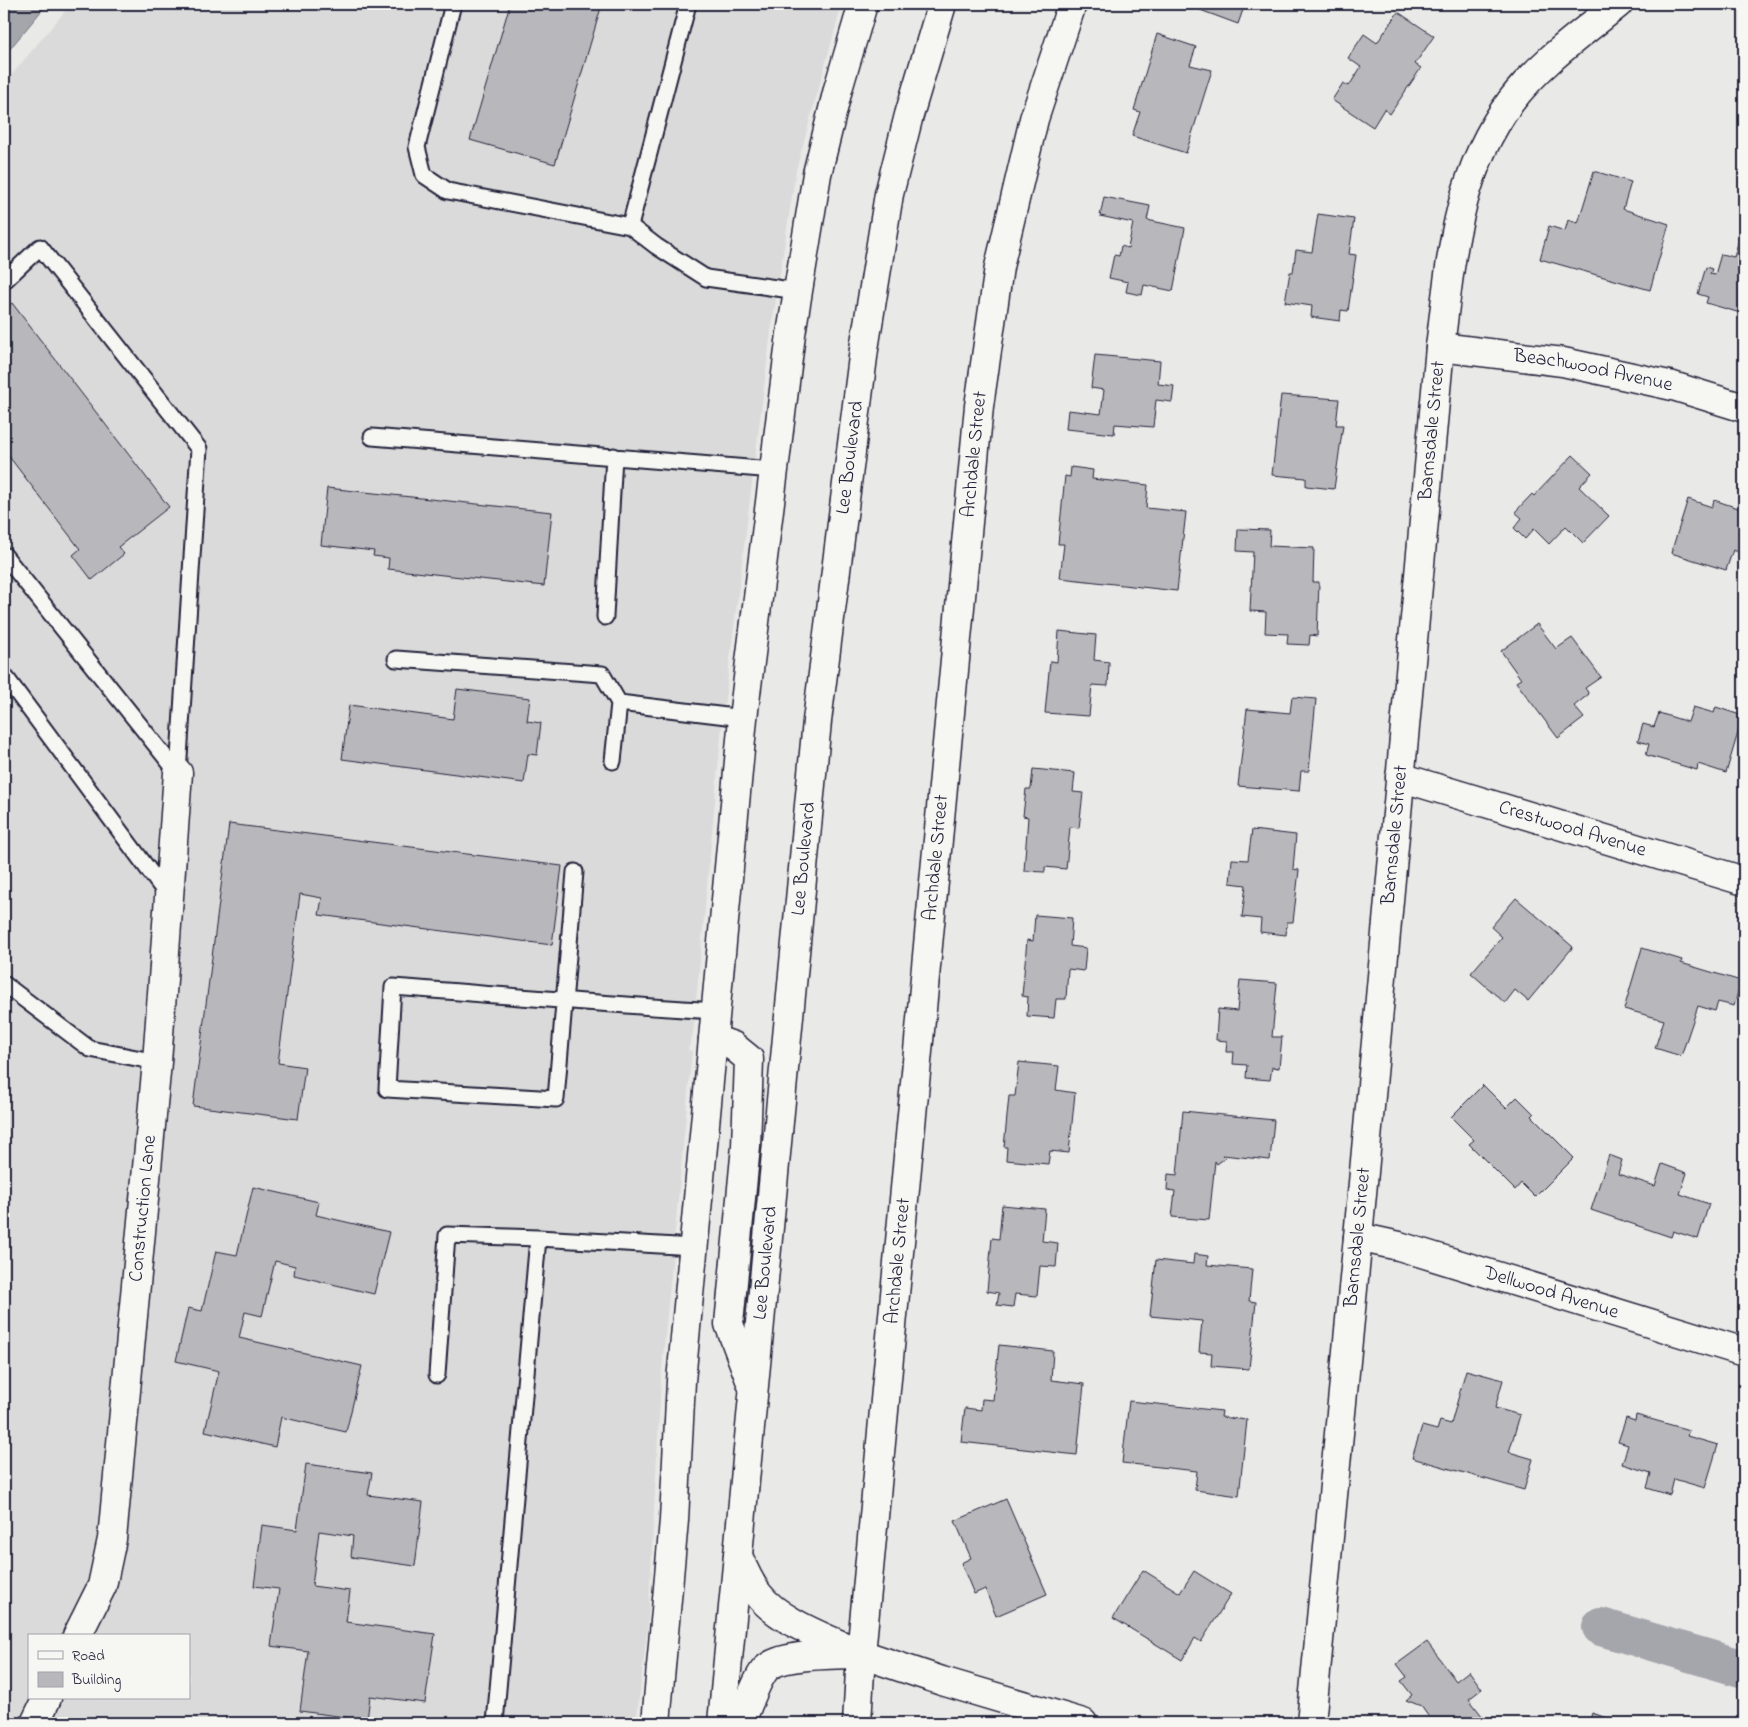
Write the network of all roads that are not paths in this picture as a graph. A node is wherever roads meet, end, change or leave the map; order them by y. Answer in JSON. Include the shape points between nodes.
{"nodes":[{"id":1,"x":453,"y":4,"type":"edge"},
{"id":2,"x":688,"y":4,"type":"edge"},
{"id":3,"x":863,"y":4,"type":"edge"},
{"id":4,"x":942,"y":4,"type":"edge"},
{"id":5,"x":1072,"y":4,"type":"edge"},
{"id":6,"x":1618,"y":4,"type":"edge"},
{"id":7,"x":630,"y":226,"type":"junction"},
{"id":8,"x":4,"y":281,"type":"edge"},
{"id":9,"x":798,"y":291,"type":"junction"},
{"id":10,"x":1440,"y":346,"type":"junction"},
{"id":11,"x":1744,"y":408,"type":"edge"},
{"id":12,"x":372,"y":437,"type":"dead end"},
{"id":13,"x":614,"y":456,"type":"junction"},
{"id":14,"x":774,"y":470,"type":"junction"},
{"id":15,"x":5,"y":560,"type":"edge"},
{"id":16,"x":605,"y":617,"type":"dead end"},
{"id":17,"x":396,"y":659,"type":"dead end"},
{"id":18,"x":4,"y":675,"type":"edge"},
{"id":19,"x":619,"y":703,"type":"junction"},
{"id":20,"x":743,"y":718,"type":"junction"},
{"id":21,"x":613,"y":761,"type":"dead end"},
{"id":22,"x":178,"y":773,"type":"junction"},
{"id":23,"x":1400,"y":777,"type":"junction"},
{"id":24,"x":575,"y":872,"type":"dead end"},
{"id":25,"x":1744,"y":881,"type":"edge"},
{"id":26,"x":170,"y":899,"type":"junction"},
{"id":27,"x":4,"y":984,"type":"edge"},
{"id":28,"x":564,"y":1000,"type":"junction"},
{"id":29,"x":716,"y":1011,"type":"junction"},
{"id":30,"x":713,"y":1039,"type":"junction"},
{"id":31,"x":157,"y":1062,"type":"junction"},
{"id":32,"x":1358,"y":1237,"type":"junction"},
{"id":33,"x":538,"y":1238,"type":"junction"},
{"id":34,"x":694,"y":1247,"type":"junction"},
{"id":35,"x":1744,"y":1352,"type":"edge"},
{"id":36,"x":437,"y":1375,"type":"dead end"},
{"id":37,"x":755,"y":1391,"type":"junction"},
{"id":38,"x":738,"y":1556,"type":"junction"},
{"id":39,"x":79,"y":1634,"type":"edge"},
{"id":40,"x":861,"y":1654,"type":"junction"},
{"id":41,"x":46,"y":1700,"type":"edge"},
{"id":42,"x":36,"y":1723,"type":"edge"},
{"id":43,"x":495,"y":1723,"type":"edge"},
{"id":44,"x":656,"y":1723,"type":"edge"},
{"id":45,"x":722,"y":1723,"type":"edge"},
{"id":46,"x":740,"y":1723,"type":"edge"},
{"id":47,"x":857,"y":1723,"type":"edge"},
{"id":48,"x":1083,"y":1723,"type":"edge"},
{"id":49,"x":1311,"y":1723,"type":"edge"}],
"edges":[{"from":1,"to":7,"type":"lane","via":[[417,147],[424,175],[448,192]]},
{"from":2,"to":7,"type":"lane"},
{"from":3,"to":9,"type":"street","via":[[816,174]]},
{"from":4,"to":37,"type":"street","name":"Lee Boulevard","via":[[889,194],[864,349],[817,721]]},
{"from":5,"to":40,"type":"street","name":"Archdale Street","via":[[1034,119],[1002,257],[979,406]]},
{"from":6,"to":10,"type":"street","name":"Barnsdale Street","via":[[1542,67],[1512,101],[1488,136],[1469,180],[1454,236]]},
{"from":7,"to":9,"type":"lane","via":[[706,278]]},
{"from":8,"to":22,"type":"lane","via":[[40,247],[200,449]]},
{"from":9,"to":14,"type":"street"},
{"from":10,"to":11,"type":"street","name":"Beachwood Avenue","via":[[1563,362],[1672,386]]},
{"from":10,"to":23,"type":"street","name":"Barnsdale Street"},
{"from":12,"to":13,"type":"lane"},
{"from":13,"to":14,"type":"lane"},
{"from":13,"to":16,"type":"lane"},
{"from":14,"to":20,"type":"street"},
{"from":15,"to":22,"type":"lane"},
{"from":17,"to":19,"type":"lane","via":[[602,674]]},
{"from":18,"to":26,"type":"lane"},
{"from":19,"to":20,"type":"lane"},
{"from":19,"to":21,"type":"lane"},
{"from":20,"to":29,"type":"street"},
{"from":22,"to":26,"type":"street","name":"Construction Lane"},
{"from":23,"to":25,"type":"street","name":"Crestwood Avenue"},
{"from":23,"to":32,"type":"street","name":"Barnsdale Street"},
{"from":24,"to":28,"type":"lane"},
{"from":26,"to":31,"type":"street","name":"Construction Lane"},
{"from":27,"to":31,"type":"lane","via":[[90,1049]]},
{"from":28,"to":28,"type":"lane","via":[[393,987],[387,1089],[556,1099]]},
{"from":28,"to":29,"type":"lane"},
{"from":29,"to":30,"type":"street"},
{"from":30,"to":34,"type":"street"},
{"from":30,"to":37,"type":"street","via":[[733,1046],[749,1059],[746,1146],[729,1324]]},
{"from":31,"to":39,"type":"street","name":"Construction Lane","via":[[112,1539],[102,1586]]},
{"from":32,"to":35,"type":"street","name":"Dellwood Avenue","via":[[1408,1249]]},
{"from":32,"to":49,"type":"street","name":"Barnsdale Street"},
{"from":33,"to":34,"type":"lane"},
{"from":33,"to":36,"type":"lane","via":[[446,1235]]},
{"from":33,"to":43,"type":"lane"},
{"from":34,"to":44,"type":"street"},
{"from":37,"to":38,"type":"street","name":"Lee Boulevard"},
{"from":38,"to":40,"type":"street","via":[[758,1595],[777,1611]]},
{"from":38,"to":45,"type":"street","name":"Lee Boulevard"},
{"from":40,"to":46,"type":"street","via":[[794,1658],[774,1663],[765,1670]]},
{"from":40,"to":47,"type":"street","name":"Archdale Street"},
{"from":40,"to":48,"type":"street","via":[[942,1682]]},
{"from":41,"to":42,"type":"street"}]}
